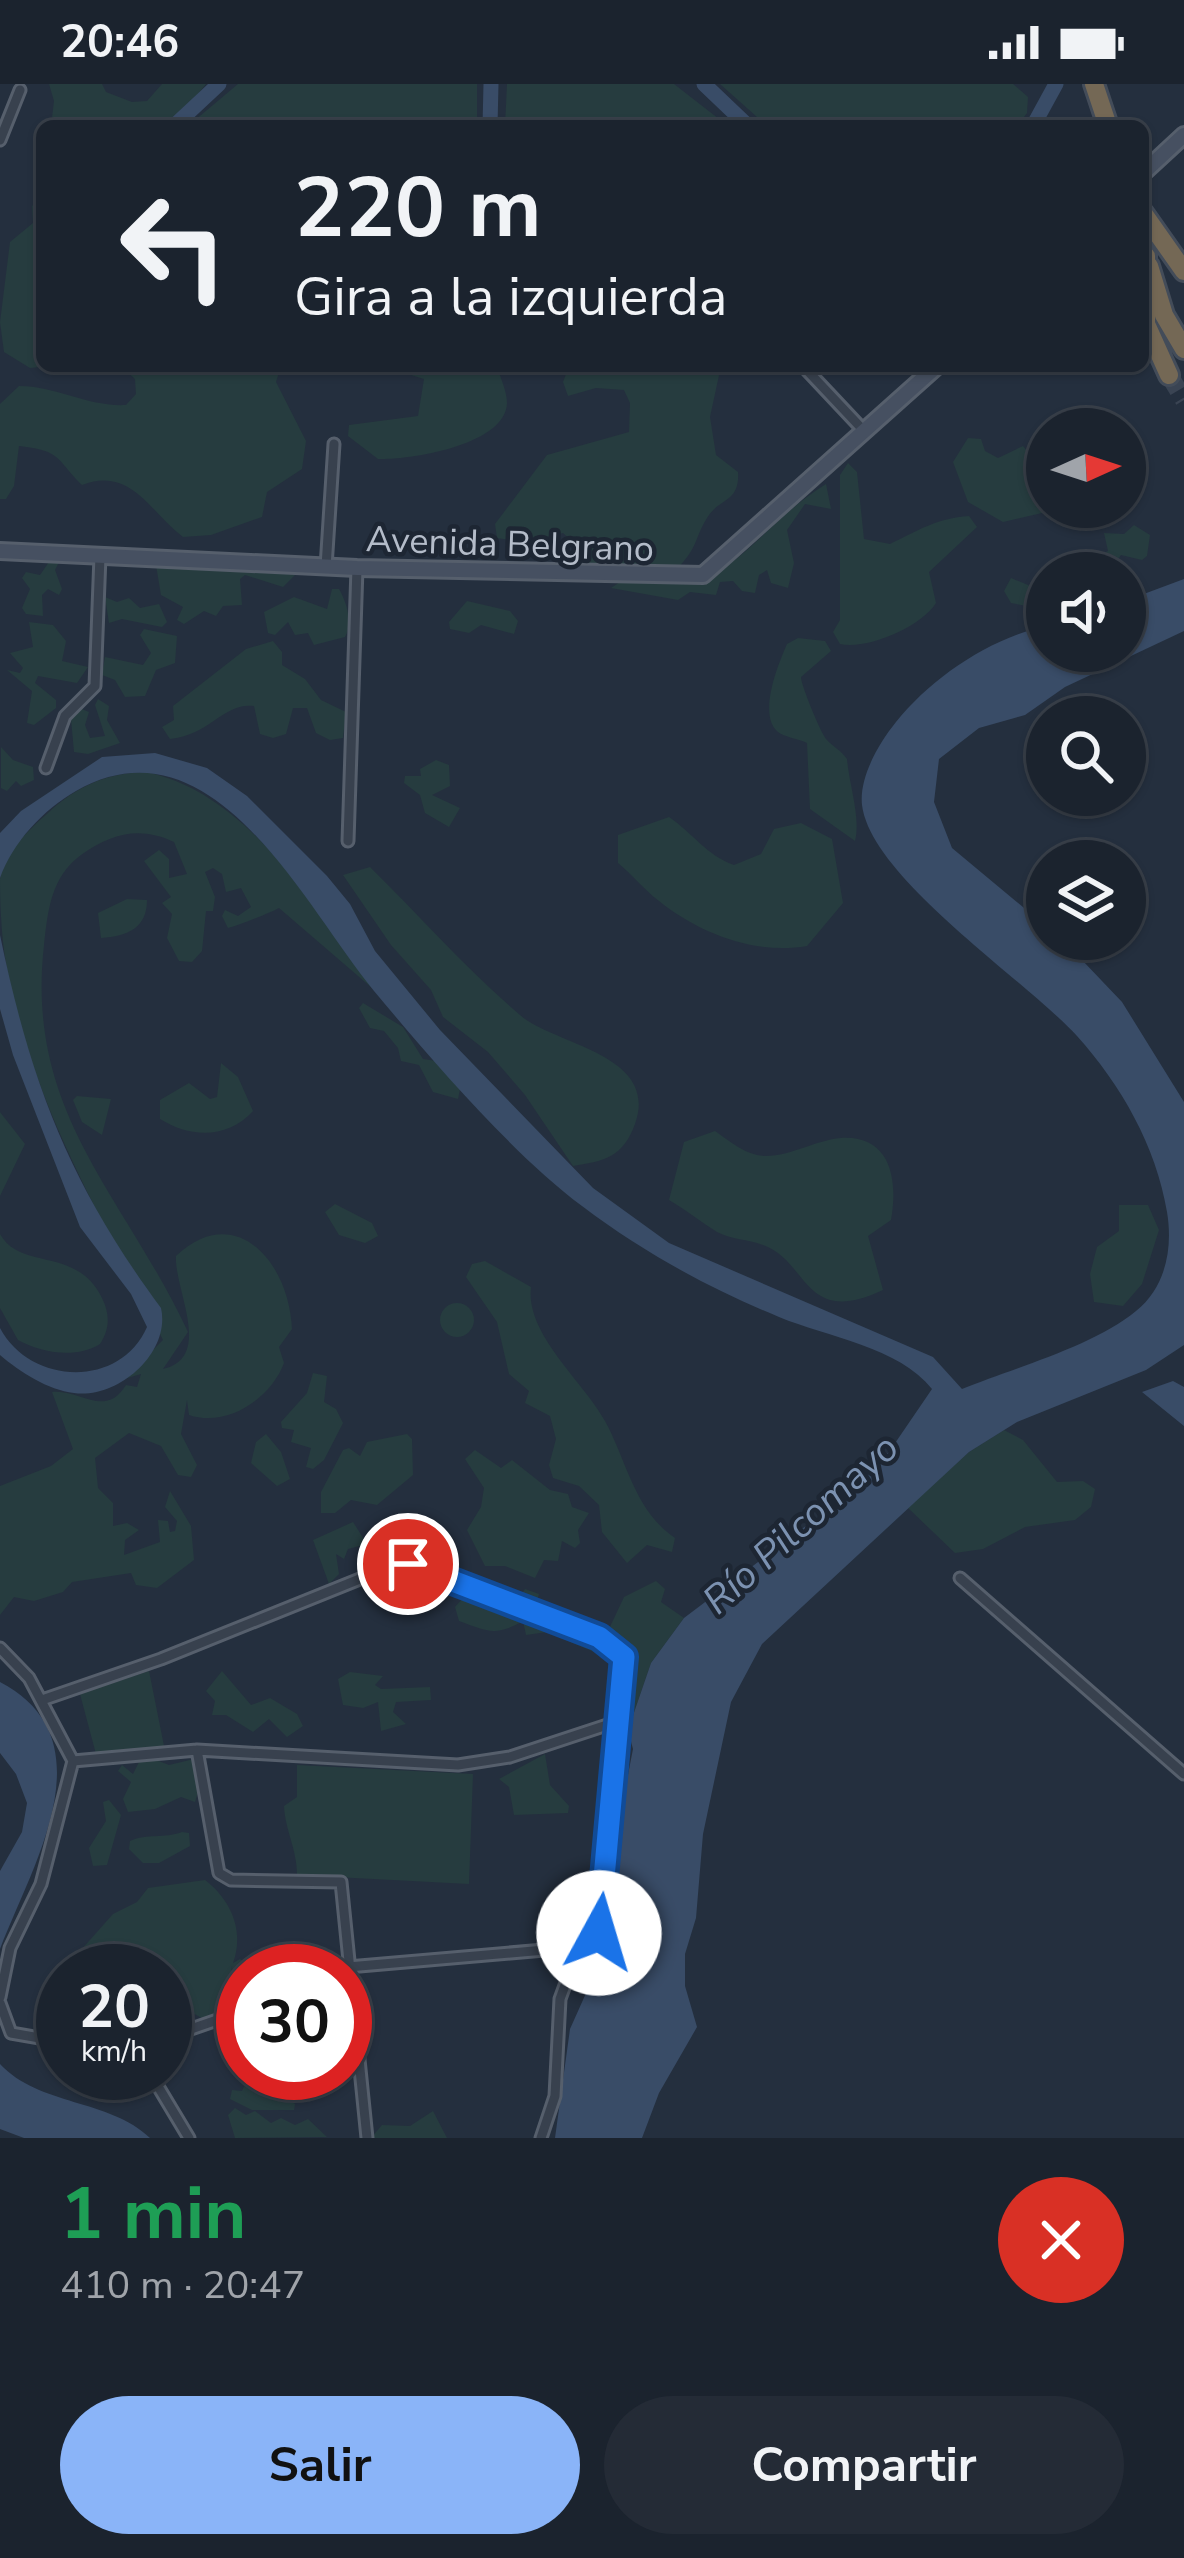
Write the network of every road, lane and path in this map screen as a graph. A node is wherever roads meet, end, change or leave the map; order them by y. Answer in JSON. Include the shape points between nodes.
{"nodes":[{"id":1,"x":1095,"y":85,"type":"edge"},
{"id":2,"x":20,"y":90,"type":"dead end"},
{"id":3,"x":1106,"y":120,"type":"edge"},
{"id":4,"x":1184,"y":135,"type":"edge"},
{"id":5,"x":0,"y":140,"type":"edge"},
{"id":6,"x":1149,"y":167,"type":"edge"},
{"id":7,"x":1149,"y":222,"type":"edge"},
{"id":8,"x":1149,"y":265,"type":"edge"},
{"id":9,"x":1184,"y":272,"type":"edge"},
{"id":10,"x":1149,"y":331,"type":"edge"},
{"id":11,"x":1184,"y":349,"type":"edge"},
{"id":12,"x":809,"y":372,"type":"edge"},
{"id":13,"x":930,"y":372,"type":"edge"},
{"id":14,"x":1168,"y":375,"type":"tunnel mouth"},
{"id":15,"x":865,"y":432,"type":"junction"},
{"id":16,"x":334,"y":444,"type":"dead end"},
{"id":17,"x":0,"y":551,"type":"edge"},
{"id":18,"x":100,"y":556,"type":"junction"},
{"id":19,"x":326,"y":566,"type":"junction"},
{"id":20,"x":358,"y":568,"type":"junction"},
{"id":21,"x":46,"y":768,"type":"dead end"},
{"id":22,"x":348,"y":841,"type":"dead end"},
{"id":23,"x":960,"y":1577,"type":"dead end"},
{"id":24,"x":0,"y":1648,"type":"edge"},
{"id":25,"x":42,"y":1700,"type":"junction"},
{"id":26,"x":616,"y":1722,"type":"junction"},
{"id":27,"x":197,"y":1750,"type":"junction"},
{"id":28,"x":73,"y":1761,"type":"junction"},
{"id":29,"x":1184,"y":1774,"type":"edge"},
{"id":30,"x":346,"y":1944,"type":"edge"},
{"id":31,"x":579,"y":1947,"type":"junction"},
{"id":32,"x":372,"y":1965,"type":"edge"},
{"id":33,"x":0,"y":2000,"type":"edge"},
{"id":34,"x":36,"y":2037,"type":"edge"},
{"id":35,"x":166,"y":2100,"type":"edge"},
{"id":36,"x":363,"y":2100,"type":"edge"},
{"id":37,"x":189,"y":2138,"type":"edge"},
{"id":38,"x":367,"y":2138,"type":"edge"},
{"id":39,"x":541,"y":2138,"type":"edge"}],
"edges":[{"from":1,"to":3,"type":"highway"},
{"from":2,"to":5,"type":"street"},
{"from":4,"to":6,"type":"street"},
{"from":7,"to":9,"type":"highway"},
{"from":8,"to":11,"type":"highway"},
{"from":10,"to":14,"type":"highway"},
{"from":12,"to":15,"type":"street"},
{"from":13,"to":15,"type":"street","name":"Avenida Belgrano"},
{"from":15,"to":20,"type":"street","name":"Avenida Belgrano","via":[[703,575]]},
{"from":16,"to":19,"type":"street"},
{"from":17,"to":18,"type":"street","name":"Avenida Belgrano"},
{"from":18,"to":19,"type":"street","name":"Avenida Belgrano"},
{"from":18,"to":21,"type":"street","via":[[95,686],[65,716]]},
{"from":19,"to":20,"type":"street","name":"Avenida Belgrano"},
{"from":20,"to":22,"type":"street"},
{"from":23,"to":29,"type":"street"},
{"from":24,"to":25,"type":"street"},
{"from":25,"to":26,"type":"street","via":[[380,1568],[408,1564],[599,1637],[628,1666]]},
{"from":25,"to":28,"type":"street"},
{"from":26,"to":27,"type":"street","via":[[458,1765]]},
{"from":26,"to":31,"type":"street","via":[[603,1922]]},
{"from":27,"to":28,"type":"street"},
{"from":27,"to":30,"type":"street","via":[[219,1873],[231,1880],[340,1882]]},
{"from":28,"to":33,"type":"street"},
{"from":31,"to":32,"type":"street"},
{"from":31,"to":39,"type":"street","via":[[560,1999],[555,2096]]},
{"from":33,"to":34,"type":"street","via":[[11,2033]]},
{"from":35,"to":37,"type":"street"},
{"from":36,"to":38,"type":"street"}]}
